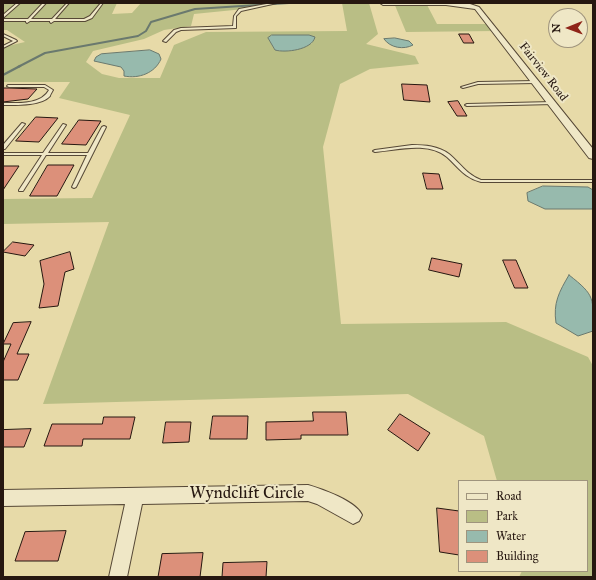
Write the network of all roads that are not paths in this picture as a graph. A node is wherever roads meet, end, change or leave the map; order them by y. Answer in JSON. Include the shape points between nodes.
{"nodes":[{"id":1,"x":19,"y":3,"type":"edge"},
{"id":2,"x":45,"y":3,"type":"edge"},
{"id":3,"x":68,"y":3,"type":"edge"},
{"id":4,"x":102,"y":3,"type":"edge"},
{"id":5,"x":276,"y":3,"type":"edge"},
{"id":6,"x":383,"y":3,"type":"edge"},
{"id":7,"x":3,"y":17,"type":"edge"},
{"id":8,"x":3,"y":20,"type":"edge"},
{"id":9,"x":27,"y":22,"type":"junction"},
{"id":10,"x":51,"y":22,"type":"junction"},
{"id":11,"x":3,"y":35,"type":"edge"},
{"id":12,"x":165,"y":42,"type":"dead end"},
{"id":13,"x":3,"y":47,"type":"edge"},
{"id":14,"x":535,"y":82,"type":"junction"},
{"id":15,"x":9,"y":86,"type":"dead end"},
{"id":16,"x":463,"y":86,"type":"dead end"},
{"id":17,"x":552,"y":103,"type":"junction"},
{"id":18,"x":3,"y":104,"type":"edge"},
{"id":19,"x":467,"y":104,"type":"dead end"},
{"id":20,"x":23,"y":124,"type":"dead end"},
{"id":21,"x":64,"y":125,"type":"dead end"},
{"id":22,"x":104,"y":127,"type":"dead end"},
{"id":23,"x":3,"y":148,"type":"edge"},
{"id":24,"x":375,"y":151,"type":"dead end"},
{"id":25,"x":3,"y":154,"type":"edge"},
{"id":26,"x":43,"y":154,"type":"junction"},
{"id":27,"x":90,"y":154,"type":"junction"},
{"id":28,"x":593,"y":156,"type":"edge"},
{"id":29,"x":593,"y":181,"type":"edge"},
{"id":30,"x":74,"y":187,"type":"dead end"},
{"id":31,"x":21,"y":190,"type":"dead end"},
{"id":32,"x":135,"y":495,"type":"junction"},
{"id":33,"x":3,"y":498,"type":"edge"},
{"id":34,"x":353,"y":515,"type":"dead end"},
{"id":35,"x":118,"y":577,"type":"edge"}],
"edges":[{"from":1,"to":7,"type":"lane"},
{"from":2,"to":9,"type":"lane"},
{"from":3,"to":10,"type":"lane"},
{"from":4,"to":10,"type":"lane","via":[[84,20]]},
{"from":5,"to":12,"type":"lane","via":[[240,10],[234,16],[235,27],[181,29],[175,31]]},
{"from":6,"to":14,"type":"street","name":"Fairview Road","via":[[471,5],[477,8]]},
{"from":8,"to":9,"type":"lane"},
{"from":9,"to":10,"type":"lane"},
{"from":11,"to":13,"type":"lane","via":[[15,41]]},
{"from":14,"to":16,"type":"lane","via":[[478,83]]},
{"from":14,"to":17,"type":"street","name":"Fairview Road"},
{"from":15,"to":18,"type":"lane","via":[[45,86],[51,90],[45,98],[37,101]]},
{"from":17,"to":19,"type":"lane"},
{"from":17,"to":28,"type":"street","name":"Fairview Road"},
{"from":20,"to":23,"type":"lane"},
{"from":21,"to":26,"type":"lane"},
{"from":22,"to":27,"type":"lane"},
{"from":24,"to":29,"type":"lane","via":[[423,147],[434,149],[446,154],[471,178],[481,181]]},
{"from":25,"to":26,"type":"lane"},
{"from":26,"to":27,"type":"lane"},
{"from":26,"to":31,"type":"lane"},
{"from":27,"to":30,"type":"lane"},
{"from":32,"to":33,"type":"street","name":"Wyndclift Circle"},
{"from":32,"to":34,"type":"street","name":"Wyndclift Circle","via":[[308,493],[321,497]]},
{"from":32,"to":35,"type":"street"}]}
